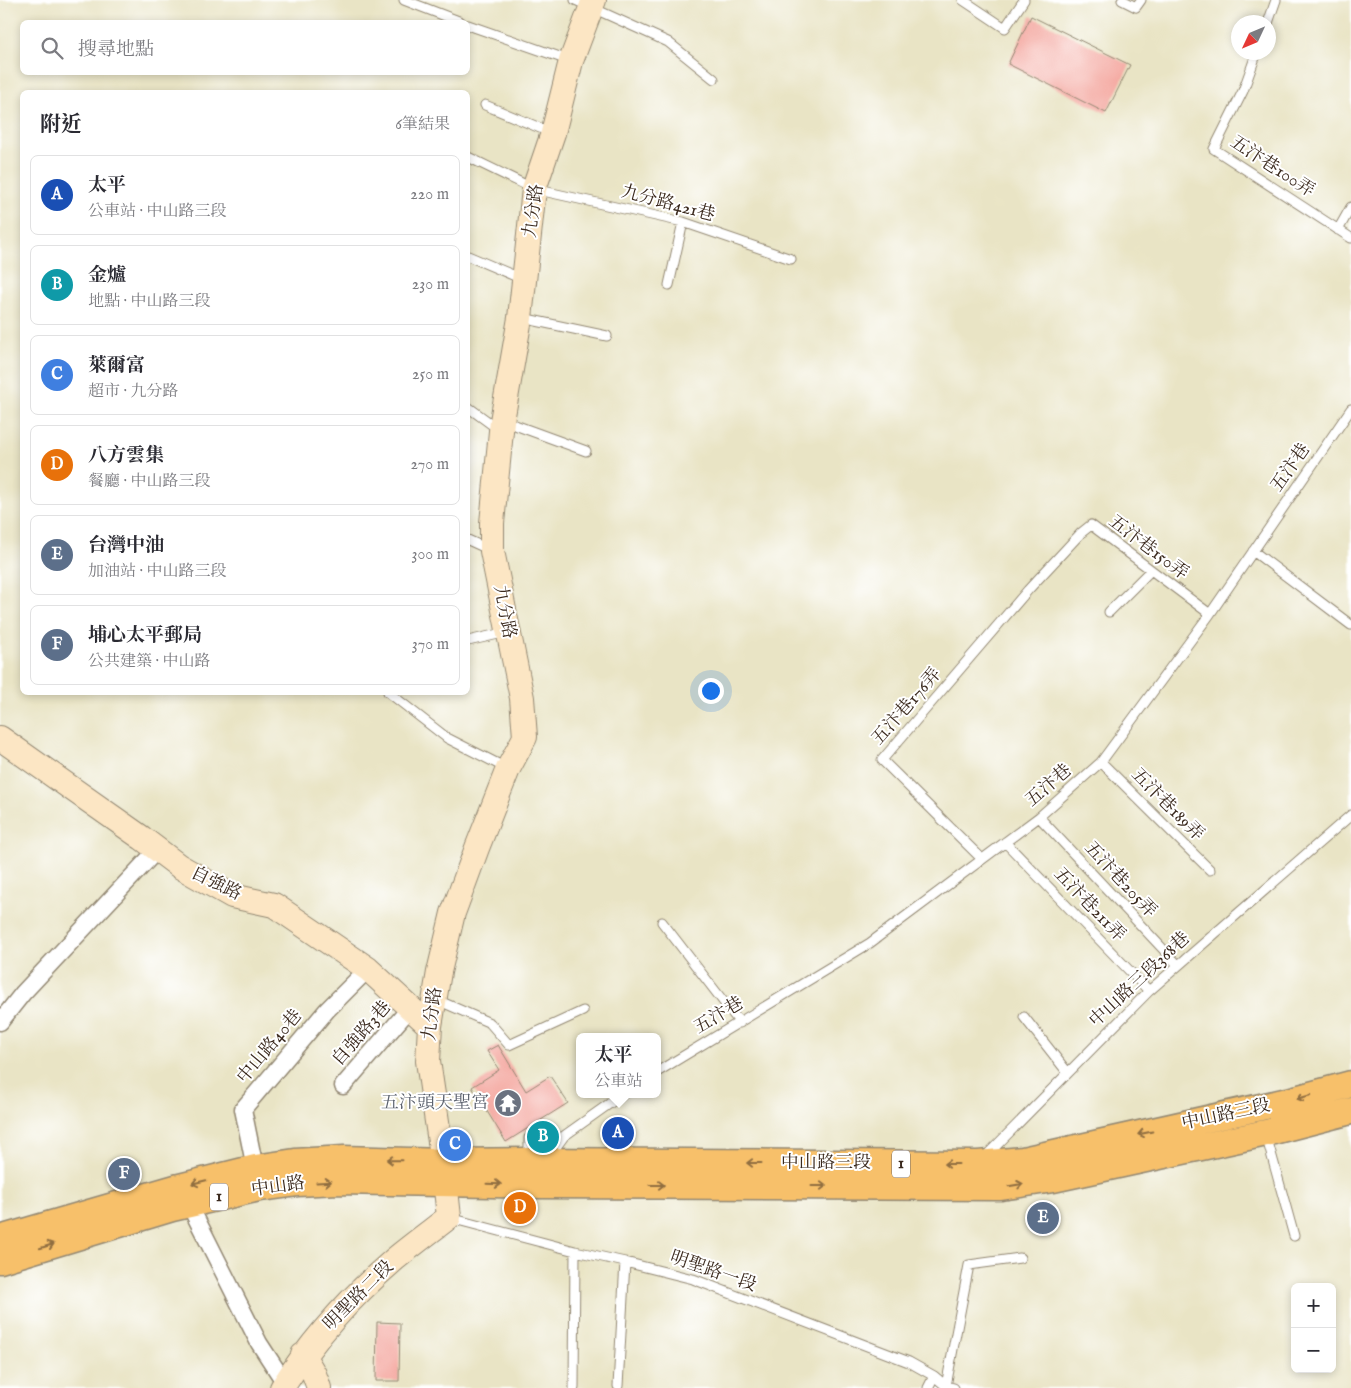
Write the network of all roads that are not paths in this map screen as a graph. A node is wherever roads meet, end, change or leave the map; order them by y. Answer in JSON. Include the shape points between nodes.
{"nodes":[{"id":1,"x":404,"y":0,"type":"edge"},
{"id":2,"x":963,"y":0,"type":"edge"},
{"id":3,"x":1024,"y":0,"type":"edge"},
{"id":4,"x":1122,"y":0,"type":"edge"},
{"id":5,"x":1141,"y":0,"type":"edge"},
{"id":6,"x":1276,"y":0,"type":"edge"},
{"id":7,"x":587,"y":3,"type":"edge"},
{"id":8,"x":1271,"y":15,"type":"edge"},
{"id":9,"x":456,"y":20,"type":"edge"},
{"id":10,"x":470,"y":26,"type":"edge"},
{"id":11,"x":1254,"y":60,"type":"edge"},
{"id":12,"x":571,"y":61,"type":"junction"},
{"id":13,"x":714,"y":79,"type":"dead end"},
{"id":14,"x":485,"y":105,"type":"dead end"},
{"id":15,"x":553,"y":133,"type":"junction"},
{"id":16,"x":470,"y":158,"type":"edge"},
{"id":17,"x":534,"y":189,"type":"junction"},
{"id":18,"x":1351,"y":208,"type":"edge"},
{"id":19,"x":683,"y":222,"type":"junction"},
{"id":20,"x":1338,"y":230,"type":"junction"},
{"id":21,"x":1351,"y":238,"type":"edge"},
{"id":22,"x":470,"y":257,"type":"edge"},
{"id":23,"x":791,"y":259,"type":"dead end"},
{"id":24,"x":525,"y":280,"type":"junction"},
{"id":25,"x":669,"y":285,"type":"dead end"},
{"id":26,"x":520,"y":318,"type":"junction"},
{"id":27,"x":607,"y":336,"type":"dead end"},
{"id":28,"x":470,"y":408,"type":"edge"},
{"id":29,"x":1351,"y":409,"type":"edge"},
{"id":30,"x":501,"y":426,"type":"junction"},
{"id":31,"x":586,"y":450,"type":"dead end"},
{"id":32,"x":470,"y":541,"type":"edge"},
{"id":33,"x":492,"y":551,"type":"junction"},
{"id":34,"x":1253,"y":551,"type":"junction"},
{"id":35,"x":1151,"y":570,"type":"junction"},
{"id":36,"x":1028,"y":590,"type":"joint"},
{"id":37,"x":1109,"y":612,"type":"dead end"},
{"id":38,"x":1210,"y":614,"type":"junction"},
{"id":39,"x":1351,"y":625,"type":"edge"},
{"id":40,"x":508,"y":632,"type":"junction"},
{"id":41,"x":470,"y":641,"type":"edge"},
{"id":42,"x":392,"y":695,"type":"edge"},
{"id":43,"x":0,"y":738,"type":"edge"},
{"id":44,"x":1101,"y":762,"type":"junction"},
{"id":45,"x":508,"y":769,"type":"junction"},
{"id":46,"x":1351,"y":815,"type":"edge"},
{"id":47,"x":1039,"y":816,"type":"junction"},
{"id":48,"x":1006,"y":842,"type":"junction"},
{"id":49,"x":157,"y":850,"type":"junction"},
{"id":50,"x":982,"y":859,"type":"junction"},
{"id":51,"x":1210,"y":870,"type":"dead end"},
{"id":52,"x":662,"y":922,"type":"dead end"},
{"id":53,"x":1178,"y":965,"type":"junction"},
{"id":54,"x":368,"y":969,"type":"junction"},
{"id":55,"x":1149,"y":991,"type":"junction"},
{"id":56,"x":435,"y":999,"type":"junction"},
{"id":57,"x":410,"y":1008,"type":"junction"},
{"id":58,"x":583,"y":1010,"type":"dead end"},
{"id":59,"x":1024,"y":1017,"type":"dead end"},
{"id":60,"x":0,"y":1022,"type":"edge"},
{"id":61,"x":740,"y":1023,"type":"junction"},
{"id":62,"x":430,"y":1026,"type":"junction"},
{"id":63,"x":661,"y":1070,"type":"edge"},
{"id":64,"x":1068,"y":1073,"type":"junction"},
{"id":65,"x":1351,"y":1084,"type":"edge"},
{"id":66,"x":343,"y":1086,"type":"dead end"},
{"id":67,"x":617,"y":1098,"type":"edge"},
{"id":68,"x":1351,"y":1110,"type":"edge"},
{"id":69,"x":1266,"y":1133,"type":"junction"},
{"id":70,"x":538,"y":1167,"type":"junction"},
{"id":71,"x":255,"y":1168,"type":"junction"},
{"id":72,"x":444,"y":1172,"type":"junction"},
{"id":73,"x":979,"y":1175,"type":"junction"},
{"id":74,"x":189,"y":1204,"type":"junction"},
{"id":75,"x":449,"y":1217,"type":"junction"},
{"id":76,"x":1294,"y":1236,"type":"dead end"},
{"id":77,"x":0,"y":1240,"type":"edge"},
{"id":78,"x":575,"y":1251,"type":"junction"},
{"id":79,"x":1020,"y":1258,"type":"dead end"},
{"id":80,"x":0,"y":1260,"type":"edge"},
{"id":81,"x":625,"y":1262,"type":"junction"},
{"id":82,"x":303,"y":1355,"type":"junction"},
{"id":83,"x":934,"y":1376,"type":"junction"},
{"id":84,"x":283,"y":1386,"type":"edge"},
{"id":85,"x":618,"y":1386,"type":"dead end"},
{"id":86,"x":950,"y":1387,"type":"edge"},
{"id":87,"x":319,"y":1388,"type":"edge"},
{"id":88,"x":574,"y":1388,"type":"edge"},
{"id":89,"x":928,"y":1388,"type":"edge"}],
"edges":[{"from":1,"to":9,"type":"lane"},
{"from":2,"to":3,"type":"lane","via":[[1005,28]]},
{"from":4,"to":5,"type":"lane","via":[[1136,6]]},
{"from":6,"to":8,"type":"lane"},
{"from":7,"to":12,"type":"street","name":"九分路"},
{"from":7,"to":13,"type":"lane","via":[[668,42]]},
{"from":10,"to":12,"type":"lane"},
{"from":11,"to":20,"type":"lane","name":"五汴巷100弄","via":[[1243,91],[1214,149]]},
{"from":12,"to":15,"type":"street","name":"九分路"},
{"from":14,"to":15,"type":"lane"},
{"from":15,"to":17,"type":"street","name":"九分路"},
{"from":16,"to":17,"type":"lane","name":"九分路421巷"},
{"from":17,"to":19,"type":"lane","name":"九分路421巷"},
{"from":17,"to":24,"type":"street","name":"九分路"},
{"from":18,"to":20,"type":"lane"},
{"from":19,"to":23,"type":"lane","name":"九分路421巷"},
{"from":19,"to":25,"type":"lane"},
{"from":20,"to":21,"type":"lane","name":"五汴巷100弄"},
{"from":22,"to":24,"type":"lane"},
{"from":24,"to":26,"type":"street","name":"九分路"},
{"from":26,"to":27,"type":"lane"},
{"from":26,"to":30,"type":"street","name":"九分路"},
{"from":28,"to":30,"type":"lane"},
{"from":29,"to":34,"type":"lane","name":"五汴巷"},
{"from":30,"to":31,"type":"lane"},
{"from":30,"to":33,"type":"street","name":"九分路"},
{"from":32,"to":33,"type":"lane"},
{"from":33,"to":40,"type":"street","name":"九分路"},
{"from":34,"to":38,"type":"lane","name":"五汴巷"},
{"from":34,"to":39,"type":"lane"},
{"from":35,"to":36,"type":"lane","name":"五汴巷150弄","via":[[1091,525]]},
{"from":35,"to":37,"type":"lane"},
{"from":35,"to":38,"type":"lane","name":"五汴巷150弄"},
{"from":36,"to":50,"type":"lane","name":"五汴巷176弄","via":[[882,760]]},
{"from":38,"to":44,"type":"lane","name":"五汴巷"},
{"from":40,"to":41,"type":"lane"},
{"from":40,"to":45,"type":"street","name":"九分路","via":[[522,698],[525,737]]},
{"from":42,"to":45,"type":"lane","via":[[447,738]]},
{"from":43,"to":49,"type":"street","name":"自強路"},
{"from":44,"to":47,"type":"lane","name":"五汴巷"},
{"from":44,"to":51,"type":"lane","name":"五汴巷189弄"},
{"from":45,"to":56,"type":"street","name":"九分路","via":[[453,912]]},
{"from":46,"to":53,"type":"lane","name":"中山路三段368巷"},
{"from":47,"to":48,"type":"lane","name":"五汴巷"},
{"from":47,"to":53,"type":"lane","name":"五汴巷205弄"},
{"from":48,"to":50,"type":"lane","name":"五汴巷"},
{"from":48,"to":55,"type":"lane","name":"五汴巷211弄"},
{"from":49,"to":54,"type":"street","name":"自強路","via":[[232,896],[274,905]]},
{"from":49,"to":60,"type":"street","via":[[23,993]]},
{"from":50,"to":61,"type":"lane","name":"五汴巷","via":[[870,943]]},
{"from":52,"to":61,"type":"lane"},
{"from":53,"to":55,"type":"lane","name":"中山路三段368巷"},
{"from":54,"to":57,"type":"street","name":"自強路"},
{"from":54,"to":71,"type":"street","name":"中山路40巷","via":[[327,1010],[243,1109]]},
{"from":55,"to":64,"type":"lane","name":"中山路三段368巷"},
{"from":56,"to":58,"type":"lane","via":[[490,1023],[509,1045]]},
{"from":56,"to":62,"type":"street","name":"九分路"},
{"from":57,"to":62,"type":"street","name":"自強路"},
{"from":57,"to":66,"type":"street","name":"自強路3巷"},
{"from":59,"to":64,"type":"lane"},
{"from":61,"to":63,"type":"lane","name":"五汴巷"},
{"from":62,"to":72,"type":"street","name":"九分路","via":[[428,1061]]},
{"from":64,"to":73,"type":"lane","name":"中山路三段368巷"},
{"from":65,"to":73,"type":"main road","name":"中山路三段","number":"1","one_way":true,"via":[[1032,1158]]},
{"from":67,"to":70,"type":"lane","via":[[561,1134]]},
{"from":68,"to":69,"type":"main road","name":"中山路三段","number":"1"},
{"from":73,"to":69,"type":"main road","name":"中山路三段","number":"1","one_way":true,"via":[[1001,1187],[1053,1179]]},
{"from":69,"to":76,"type":"lane"},
{"from":70,"to":72,"type":"main road","name":"中山路三段","number":"1"},
{"from":70,"to":73,"type":"main road","name":"中山路三段","number":"1"},
{"from":72,"to":71,"type":"main road","name":"中山路","number":"1","one_way":true,"via":[[344,1159]]},
{"from":71,"to":77,"type":"main road","name":"中山路","number":"1","one_way":true},
{"from":74,"to":72,"type":"main road","name":"中山路","number":"1","one_way":true,"via":[[259,1188]]},
{"from":72,"to":75,"type":"street","name":"九分路"},
{"from":80,"to":74,"type":"main road","name":"中山路","number":"1","one_way":true},
{"from":74,"to":84,"type":"street"},
{"from":75,"to":78,"type":"lane","name":"明聖路一段"},
{"from":75,"to":82,"type":"street","name":"明聖路二段","via":[[395,1260],[342,1310]]},
{"from":78,"to":81,"type":"lane","name":"明聖路一段"},
{"from":78,"to":88,"type":"lane"},
{"from":79,"to":86,"type":"lane","via":[[968,1265]]},
{"from":81,"to":83,"type":"lane","name":"明聖路一段","via":[[693,1279],[910,1362]]},
{"from":81,"to":85,"type":"lane"},
{"from":82,"to":84,"type":"street","name":"明聖路二段"},
{"from":82,"to":87,"type":"street"},
{"from":83,"to":86,"type":"lane","name":"明聖路一段"},
{"from":83,"to":89,"type":"lane"}]}
